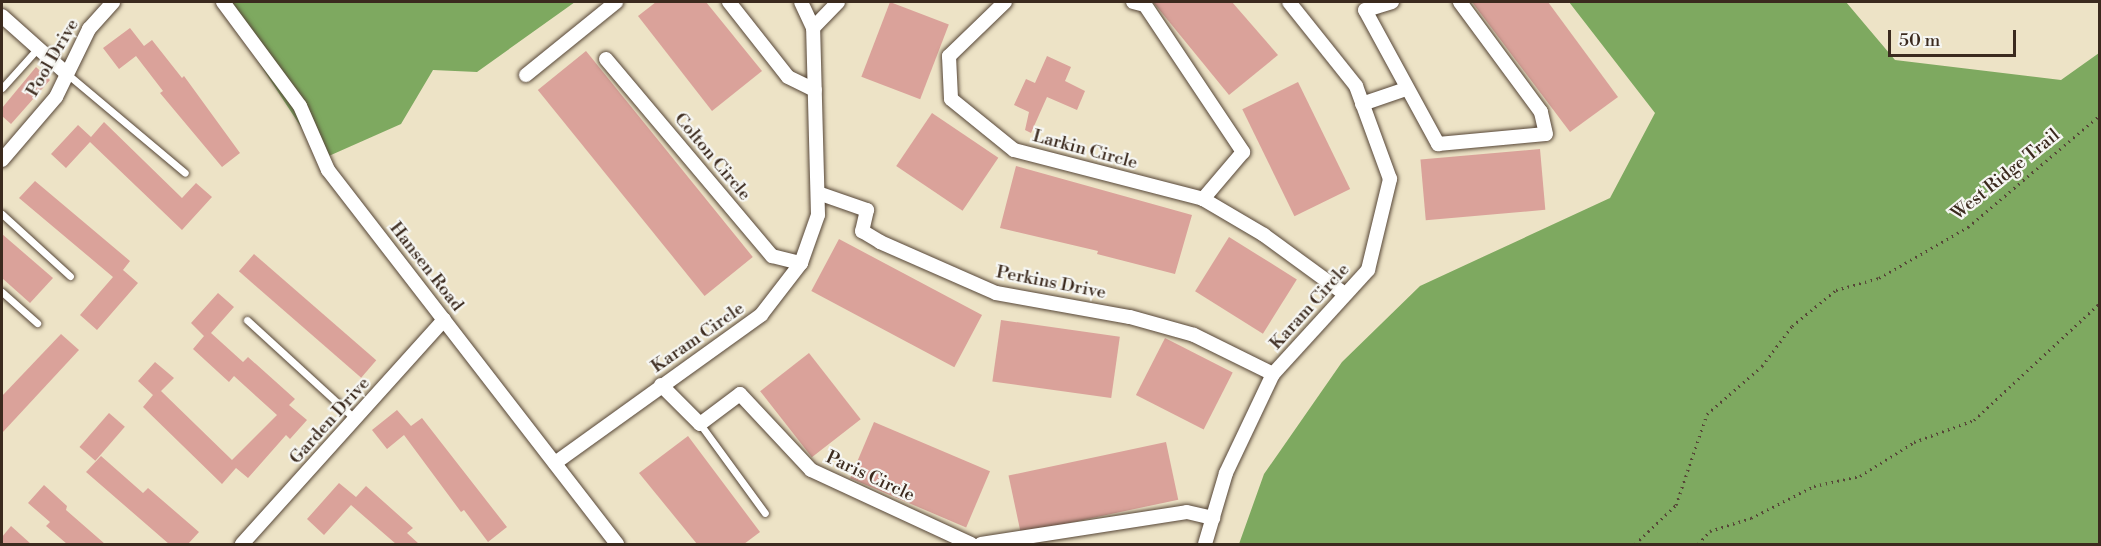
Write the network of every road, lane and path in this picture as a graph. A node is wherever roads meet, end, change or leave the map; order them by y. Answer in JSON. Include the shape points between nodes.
{"nodes":[{"id":1,"x":113,"y":2,"type":"edge"},
{"id":2,"x":223,"y":2,"type":"edge"},
{"id":3,"x":616,"y":2,"type":"edge"},
{"id":4,"x":729,"y":2,"type":"edge"},
{"id":5,"x":801,"y":2,"type":"edge"},
{"id":6,"x":838,"y":2,"type":"edge"},
{"id":7,"x":1005,"y":2,"type":"edge"},
{"id":8,"x":1133,"y":2,"type":"edge"},
{"id":9,"x":1289,"y":2,"type":"edge"},
{"id":10,"x":1392,"y":2,"type":"edge"},
{"id":11,"x":1460,"y":2,"type":"edge"},
{"id":12,"x":2,"y":16,"type":"edge"},
{"id":13,"x":813,"y":28,"type":"junction"},
{"id":14,"x":38,"y":48,"type":"junction"},
{"id":15,"x":606,"y":58,"type":"dead end"},
{"id":16,"x":66,"y":73,"type":"junction"},
{"id":17,"x":526,"y":75,"type":"dead end"},
{"id":18,"x":2,"y":88,"type":"edge"},
{"id":19,"x":1406,"y":89,"type":"junction"},
{"id":20,"x":815,"y":90,"type":"junction"},
{"id":21,"x":1362,"y":104,"type":"junction"},
{"id":22,"x":2100,"y":115,"type":"edge"},
{"id":23,"x":2,"y":160,"type":"edge"},
{"id":24,"x":185,"y":173,"type":"dead end"},
{"id":25,"x":818,"y":193,"type":"junction"},
{"id":26,"x":1203,"y":199,"type":"junction"},
{"id":27,"x":2,"y":214,"type":"edge"},
{"id":28,"x":801,"y":263,"type":"junction"},
{"id":29,"x":70,"y":276,"type":"dead end"},
{"id":30,"x":2,"y":292,"type":"edge"},
{"id":31,"x":1345,"y":294,"type":"junction"},
{"id":32,"x":2100,"y":303,"type":"edge"},
{"id":33,"x":247,"y":320,"type":"dead end"},
{"id":34,"x":444,"y":320,"type":"junction"},
{"id":35,"x":37,"y":323,"type":"dead end"},
{"id":36,"x":1273,"y":374,"type":"junction"},
{"id":37,"x":661,"y":386,"type":"junction"},
{"id":38,"x":355,"y":419,"type":"junction"},
{"id":39,"x":700,"y":424,"type":"junction"},
{"id":40,"x":555,"y":463,"type":"junction"},
{"id":41,"x":765,"y":513,"type":"dead end"},
{"id":42,"x":1213,"y":518,"type":"junction"},
{"id":43,"x":242,"y":544,"type":"edge"},
{"id":44,"x":617,"y":544,"type":"edge"},
{"id":45,"x":971,"y":544,"type":"edge"},
{"id":46,"x":981,"y":544,"type":"edge"},
{"id":47,"x":1206,"y":544,"type":"edge"},
{"id":48,"x":1635,"y":544,"type":"edge"},
{"id":49,"x":1698,"y":544,"type":"edge"}],
"edges":[{"from":1,"to":16,"type":"street","name":"Pool Drive","via":[[89,29]]},
{"from":2,"to":34,"type":"street","name":"Hansen Road","via":[[300,106],[328,170]]},
{"from":3,"to":17,"type":"street"},
{"from":4,"to":20,"type":"street","via":[[788,76]]},
{"from":5,"to":13,"type":"street"},
{"from":6,"to":13,"type":"street"},
{"from":7,"to":26,"type":"street","name":"Larkin Circle","via":[[950,56],[951,99],[1014,150]]},
{"from":8,"to":26,"type":"street","via":[[1145,5],[1243,152]]},
{"from":9,"to":21,"type":"street","name":"Karam Circle","via":[[1356,86]]},
{"from":10,"to":19,"type":"street","via":[[1365,9]]},
{"from":11,"to":19,"type":"street","via":[[1541,112],[1546,134],[1438,144]]},
{"from":12,"to":14,"type":"street"},
{"from":13,"to":20,"type":"street","name":"Karam Circle"},
{"from":14,"to":16,"type":"street"},
{"from":14,"to":18,"type":"lane"},
{"from":15,"to":28,"type":"street","name":"Colton Circle","via":[[772,256]]},
{"from":16,"to":23,"type":"street","name":"Pool Drive","via":[[56,97]]},
{"from":16,"to":24,"type":"lane"},
{"from":19,"to":21,"type":"street"},
{"from":20,"to":25,"type":"street","name":"Karam Circle"},
{"from":21,"to":31,"type":"street","name":"Karam Circle","via":[[1390,179],[1368,270]]},
{"from":22,"to":48,"type":"path","name":"West Ridge Trail","via":[[1968,227],[1879,278],[1836,290],[1791,326],[1762,366],[1707,414],[1676,505]]},
{"from":25,"to":28,"type":"street","name":"Karam Circle","via":[[819,215]]},
{"from":25,"to":36,"type":"street","name":"Perkins Drive","via":[[867,210],[862,231],[880,242],[996,293],[1130,317],[1194,335]]},
{"from":26,"to":31,"type":"street","name":"Larkin Circle","via":[[1264,235]]},
{"from":27,"to":29,"type":"lane"},
{"from":28,"to":37,"type":"street","name":"Karam Circle","via":[[761,315]]},
{"from":30,"to":35,"type":"lane"},
{"from":31,"to":36,"type":"street","name":"Karam Circle"},
{"from":32,"to":49,"type":"path","via":[[1974,420],[1914,442],[1860,476],[1814,486],[1751,518],[1710,531]]},
{"from":33,"to":38,"type":"lane"},
{"from":34,"to":38,"type":"street","name":"Garden Drive"},
{"from":34,"to":40,"type":"street","name":"Hansen Road"},
{"from":36,"to":42,"type":"street","name":"Karam Circle","via":[[1226,472]]},
{"from":37,"to":39,"type":"street"},
{"from":37,"to":40,"type":"street","name":"Karam Circle"},
{"from":38,"to":43,"type":"street","name":"Garden Drive"},
{"from":39,"to":41,"type":"lane"},
{"from":39,"to":45,"type":"street","name":"Paris Circle","via":[[740,394],[811,470]]},
{"from":40,"to":44,"type":"street","name":"Hansen Road"},
{"from":42,"to":46,"type":"street","via":[[1187,512]]},
{"from":42,"to":47,"type":"street","name":"Karam Circle"}]}
